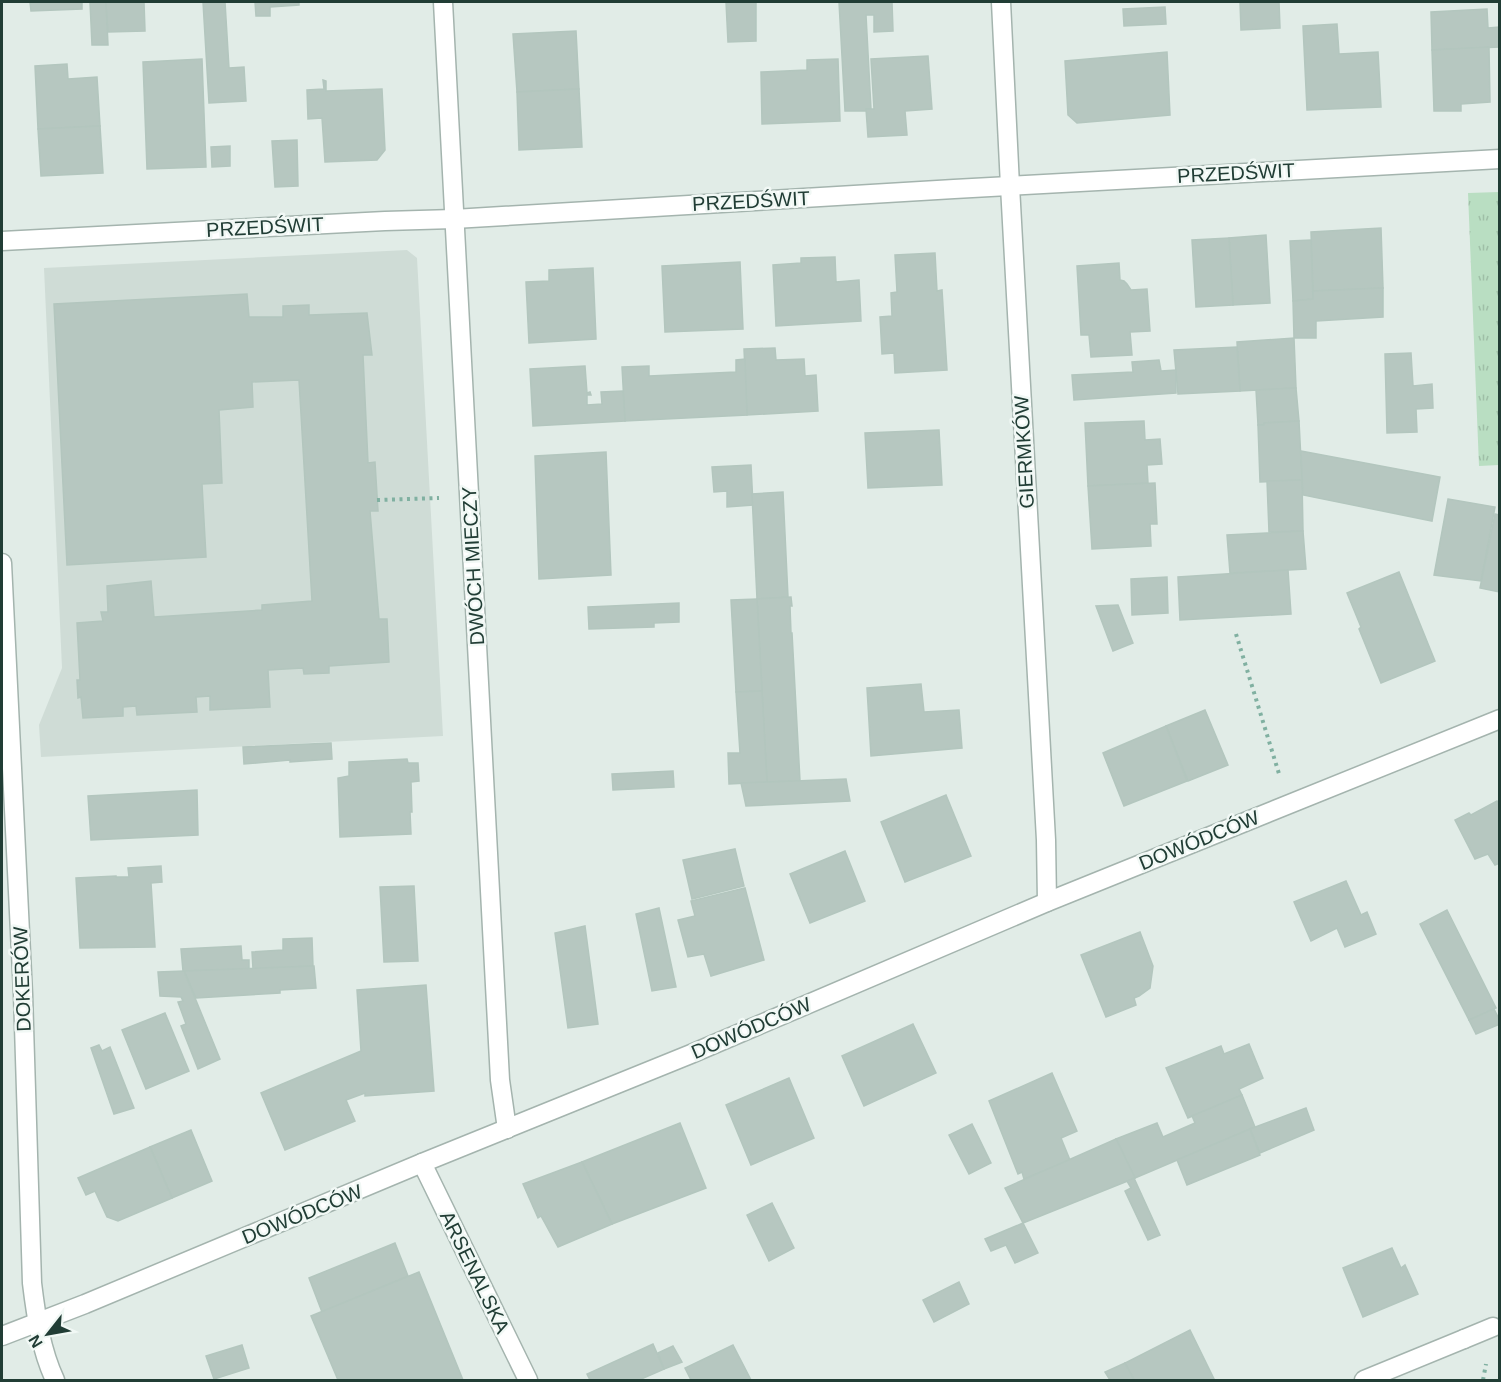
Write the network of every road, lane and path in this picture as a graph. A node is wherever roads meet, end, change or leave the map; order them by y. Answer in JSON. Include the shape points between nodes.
{"nodes":[{"id":1,"x":443,"y":2,"type":"edge"},
{"id":2,"x":1001,"y":2,"type":"edge"},
{"id":3,"x":1500,"y":159,"type":"edge"},
{"id":4,"x":1010,"y":186,"type":"junction"},
{"id":5,"x":454,"y":219,"type":"junction"},
{"id":6,"x":2,"y":241,"type":"edge"},
{"id":7,"x":440,"y":498,"type":"dead end"},
{"id":8,"x":377,"y":500,"type":"dead end"},
{"id":9,"x":2,"y":563,"type":"edge"},
{"id":10,"x":1236,"y":634,"type":"dead end"},
{"id":11,"x":1500,"y":719,"type":"edge"},
{"id":12,"x":1279,"y":774,"type":"dead end"},
{"id":13,"x":1047,"y":902,"type":"junction"},
{"id":14,"x":507,"y":1129,"type":"junction"},
{"id":15,"x":422,"y":1163,"type":"junction"},
{"id":16,"x":37,"y":1322,"type":"junction"},
{"id":17,"x":1493,"y":1327,"type":"dead end"},
{"id":18,"x":2,"y":1336,"type":"edge"},
{"id":19,"x":55,"y":1380,"type":"edge"},
{"id":20,"x":528,"y":1380,"type":"edge"},
{"id":21,"x":1364,"y":1380,"type":"edge"}],
"edges":[{"from":1,"to":5,"type":"street","name":"DWÓCH MIECZY"},
{"from":2,"to":4,"type":"street","name":"GIERMKÓW"},
{"from":3,"to":4,"type":"street","name":"PRZEDŚWIT"},
{"from":4,"to":5,"type":"street","name":"PRZEDŚWIT"},
{"from":4,"to":13,"type":"street","name":"GIERMKÓW"},
{"from":5,"to":6,"type":"street","name":"PRZEDŚWIT"},
{"from":5,"to":14,"type":"street","name":"DWÓCH MIECZY","via":[[500,1080]]},
{"from":7,"to":8,"type":"path"},
{"from":9,"to":16,"type":"street","name":"DOKERÓW","via":[[23,993],[32,1283]]},
{"from":10,"to":12,"type":"path"},
{"from":11,"to":13,"type":"street","name":"DOWÓDCÓW"},
{"from":13,"to":14,"type":"street","name":"DOWÓDCÓW"},
{"from":14,"to":15,"type":"street","name":"DOWÓDCÓW"},
{"from":15,"to":16,"type":"street","name":"DOWÓDCÓW"},
{"from":15,"to":20,"type":"street","name":"ARSENALSKA"},
{"from":16,"to":18,"type":"street","name":"DOWÓDCÓW"},
{"from":16,"to":19,"type":"street","name":"DOKERÓW"},
{"from":17,"to":21,"type":"street"}]}
